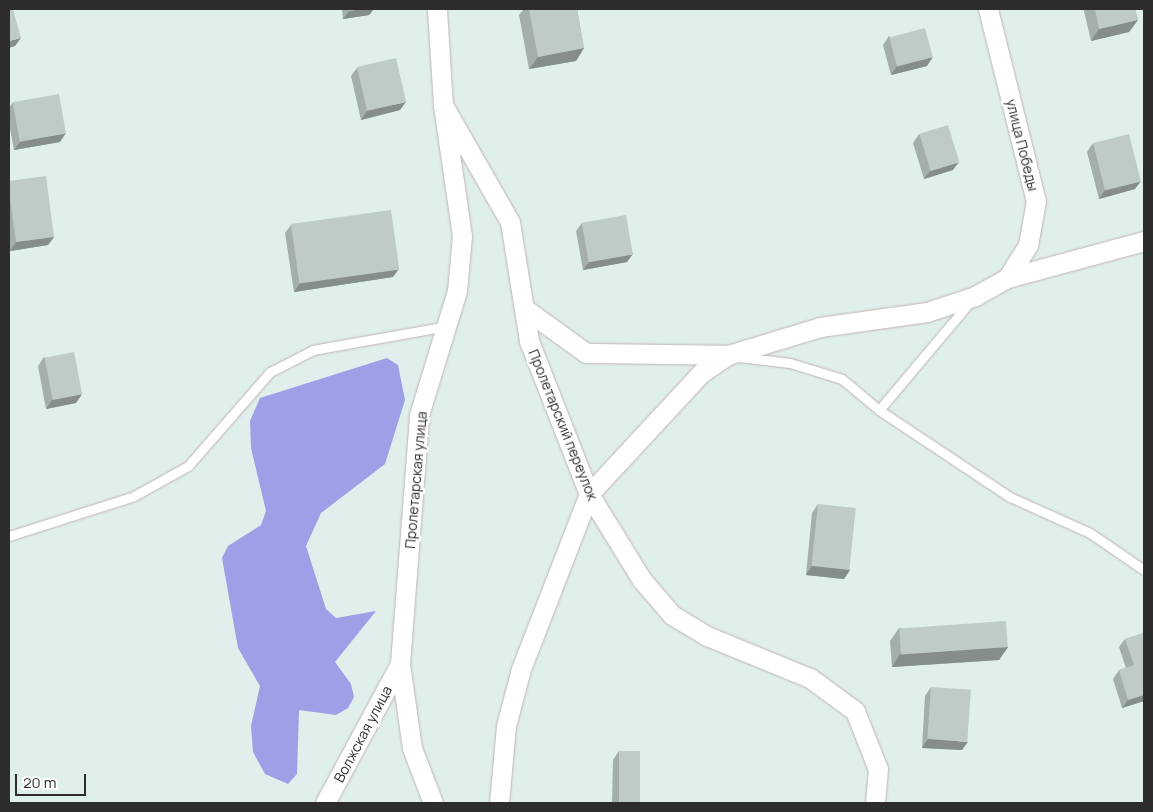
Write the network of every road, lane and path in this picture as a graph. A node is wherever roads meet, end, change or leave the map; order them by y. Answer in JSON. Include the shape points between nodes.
{"nodes":[{"id":1,"x":437,"y":9,"type":"edge"},
{"id":2,"x":988,"y":9,"type":"edge"},
{"id":3,"x":442,"y":105,"type":"junction"},
{"id":4,"x":1144,"y":241,"type":"edge"},
{"id":5,"x":1007,"y":278,"type":"junction"},
{"id":6,"x":975,"y":296,"type":"junction"},
{"id":7,"x":525,"y":309,"type":"junction"},
{"id":8,"x":448,"y":326,"type":"junction"},
{"id":9,"x":728,"y":355,"type":"junction"},
{"id":10,"x":879,"y":410,"type":"junction"},
{"id":11,"x":589,"y":494,"type":"junction"},
{"id":12,"x":9,"y":536,"type":"edge"},
{"id":13,"x":1144,"y":570,"type":"edge"},
{"id":14,"x":400,"y":664,"type":"junction"},
{"id":15,"x":325,"y":803,"type":"edge"},
{"id":16,"x":433,"y":803,"type":"edge"},
{"id":17,"x":499,"y":803,"type":"edge"},
{"id":18,"x":875,"y":803,"type":"edge"}],
"edges":[{"from":1,"to":3,"type":"street","name":"Пролетарская улица"},
{"from":2,"to":5,"type":"street","name":"улица Победы","via":[[1036,201],[1028,245]]},
{"from":3,"to":7,"type":"street","name":"Пролетарский переулок","via":[[510,222]]},
{"from":3,"to":8,"type":"street","name":"Пролетарская улица","via":[[462,236],[457,291]]},
{"from":4,"to":5,"type":"street"},
{"from":5,"to":6,"type":"street"},
{"from":6,"to":9,"type":"street","via":[[927,312],[820,327]]},
{"from":6,"to":10,"type":"lane"},
{"from":7,"to":9,"type":"street","via":[[586,353]]},
{"from":7,"to":11,"type":"street","name":"Пролетарский переулок","via":[[529,342]]},
{"from":8,"to":12,"type":"lane","via":[[313,350],[270,372],[188,466],[134,496]]},
{"from":8,"to":14,"type":"street","name":"Пролетарская улица","via":[[420,415]]},
{"from":9,"to":10,"type":"lane","via":[[790,363],[842,379]]},
{"from":9,"to":11,"type":"street","via":[[701,373]]},
{"from":10,"to":13,"type":"lane","via":[[1010,497],[1090,533]]},
{"from":11,"to":17,"type":"street","via":[[521,669],[506,726]]},
{"from":11,"to":18,"type":"street","name":"Пролетарский переулок","via":[[642,580],[672,615],[707,636],[810,678],[856,711],[878,769]]},
{"from":14,"to":15,"type":"street","name":"Волжская улица"},
{"from":14,"to":16,"type":"street","name":"Пролетарская улица","via":[[412,748]]}]}
